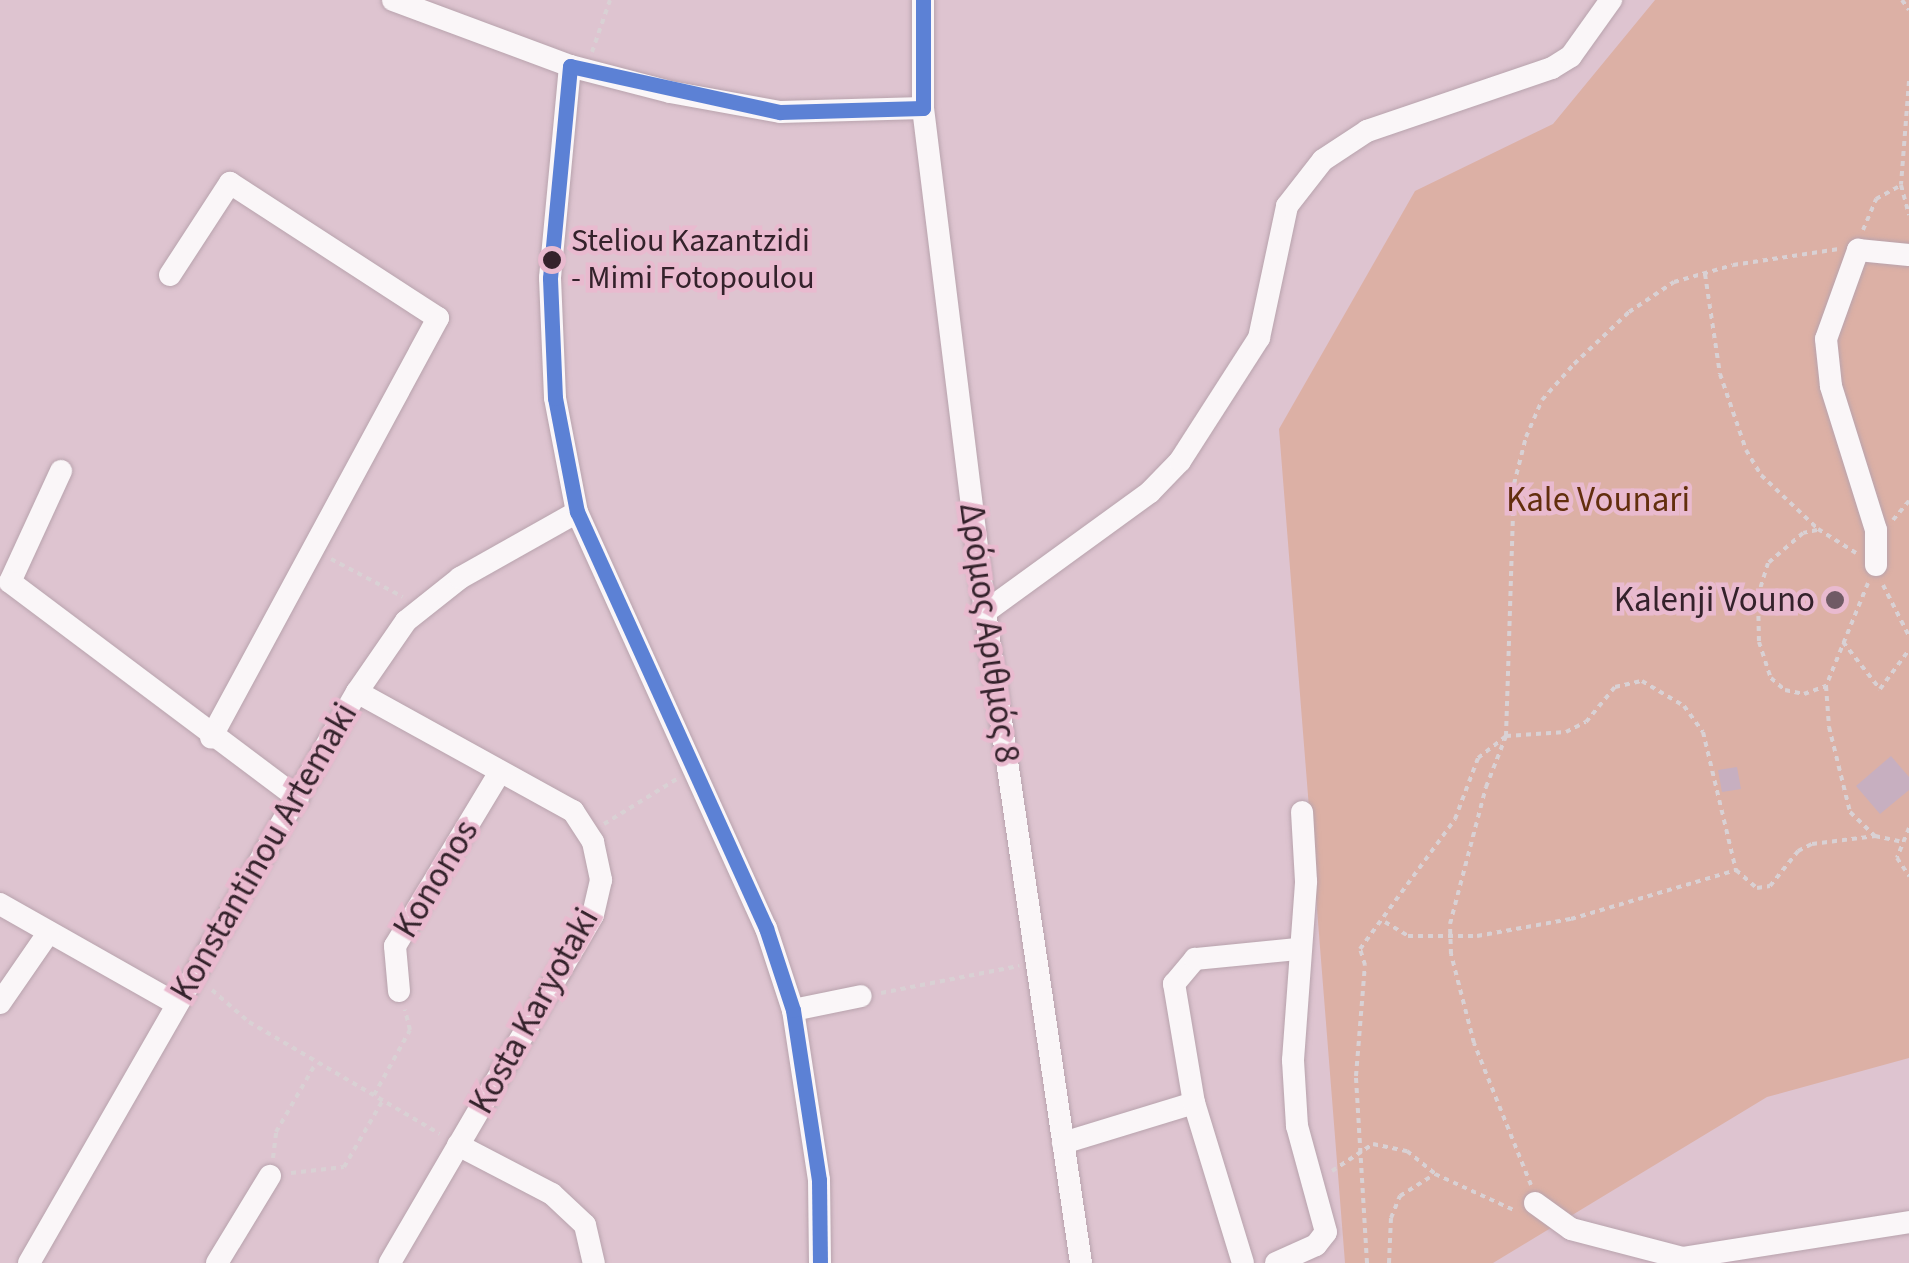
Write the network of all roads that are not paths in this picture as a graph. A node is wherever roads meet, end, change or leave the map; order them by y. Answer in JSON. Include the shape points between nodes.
{"nodes":[{"id":1,"x":923,"y":0,"type":"edge"},
{"id":2,"x":1611,"y":0,"type":"edge"},
{"id":3,"x":405,"y":2,"type":"edge"},
{"id":4,"x":578,"y":68,"type":"junction"},
{"id":5,"x":922,"y":108,"type":"junction"},
{"id":6,"x":1909,"y":255,"type":"edge"},
{"id":7,"x":170,"y":275,"type":"dead end"},
{"id":8,"x":61,"y":471,"type":"dead end"},
{"id":9,"x":576,"y":512,"type":"junction"},
{"id":10,"x":1876,"y":564,"type":"road end"},
{"id":11,"x":985,"y":612,"type":"junction"},
{"id":12,"x":357,"y":692,"type":"junction"},
{"id":13,"x":211,"y":738,"type":"junction"},
{"id":14,"x":500,"y":772,"type":"junction"},
{"id":15,"x":298,"y":798,"type":"junction"},
{"id":16,"x":1302,"y":812,"type":"dead end"},
{"id":17,"x":0,"y":904,"type":"edge"},
{"id":18,"x":49,"y":932,"type":"junction"},
{"id":19,"x":1297,"y":948,"type":"junction"},
{"id":20,"x":399,"y":992,"type":"road end"},
{"id":21,"x":861,"y":996,"type":"road end"},
{"id":22,"x":0,"y":1003,"type":"edge"},
{"id":23,"x":176,"y":1003,"type":"junction"},
{"id":24,"x":793,"y":1010,"type":"junction"},
{"id":25,"x":1194,"y":1103,"type":"junction"},
{"id":26,"x":1063,"y":1143,"type":"junction"},
{"id":27,"x":458,"y":1145,"type":"junction"},
{"id":28,"x":270,"y":1176,"type":"road end"},
{"id":29,"x":1535,"y":1203,"type":"road end"},
{"id":30,"x":1909,"y":1222,"type":"edge"},
{"id":31,"x":1702,"y":1260,"type":"edge"},
{"id":32,"x":29,"y":1263,"type":"edge"},
{"id":33,"x":217,"y":1263,"type":"edge"},
{"id":34,"x":390,"y":1263,"type":"edge"},
{"id":35,"x":594,"y":1263,"type":"edge"},
{"id":36,"x":820,"y":1263,"type":"edge"},
{"id":37,"x":1081,"y":1263,"type":"edge"},
{"id":38,"x":1243,"y":1263,"type":"edge"},
{"id":39,"x":1276,"y":1263,"type":"edge"}],
"edges":[{"from":1,"to":5,"type":"street","name":"Δρόμος Αριθμός 8"},
{"from":2,"to":11,"type":"street","via":[[1571,56],[1552,68],[1366,130],[1323,160],[1287,206],[1259,338],[1180,462],[1150,492]]},
{"from":3,"to":4,"type":"street"},
{"from":4,"to":5,"type":"street","via":[[780,112]]},
{"from":4,"to":9,"type":"street","via":[[550,278],[555,398]]},
{"from":5,"to":11,"type":"street","name":"Δρόμος Αριθμός 8"},
{"from":6,"to":10,"type":"street","via":[[1858,250],[1826,339],[1831,386],[1876,530]]},
{"from":7,"to":13,"type":"street","via":[[230,184],[438,318]]},
{"from":8,"to":13,"type":"street","via":[[10,582]]},
{"from":9,"to":12,"type":"street","name":"Konstantinou Artemaki","via":[[460,578],[406,621]]},
{"from":9,"to":24,"type":"street","via":[[766,928]]},
{"from":11,"to":26,"type":"street","name":"Δρόμος Αριθμός 8"},
{"from":12,"to":14,"type":"street"},
{"from":12,"to":15,"type":"street","name":"Konstantinou Artemaki"},
{"from":13,"to":15,"type":"street"},
{"from":14,"to":20,"type":"street","name":"Kononos","via":[[395,946]]},
{"from":14,"to":27,"type":"street","name":"Kosta Karyotaki","via":[[573,811],[602,880],[593,914]]},
{"from":15,"to":23,"type":"street","name":"Konstantinou Artemaki"},
{"from":16,"to":19,"type":"street","via":[[1306,882]]},
{"from":17,"to":18,"type":"street"},
{"from":18,"to":22,"type":"street"},
{"from":18,"to":23,"type":"street"},
{"from":19,"to":25,"type":"street","via":[[1218,954],[1181,968],[1174,984]]},
{"from":19,"to":39,"type":"street","via":[[1297,1126],[1326,1232],[1316,1245]]},
{"from":21,"to":24,"type":"street"},
{"from":23,"to":32,"type":"street","name":"Konstantinou Artemaki"},
{"from":24,"to":36,"type":"street","via":[[819,1180]]},
{"from":25,"to":26,"type":"street"},
{"from":25,"to":38,"type":"street"},
{"from":26,"to":37,"type":"street","name":"Δρόμος Αριθμός 8"},
{"from":27,"to":34,"type":"street","name":"Kosta Karyotaki"},
{"from":27,"to":35,"type":"street","via":[[552,1194],[585,1225]]},
{"from":28,"to":33,"type":"street"},
{"from":29,"to":31,"type":"street","via":[[1571,1229]]},
{"from":30,"to":31,"type":"street"}]}
